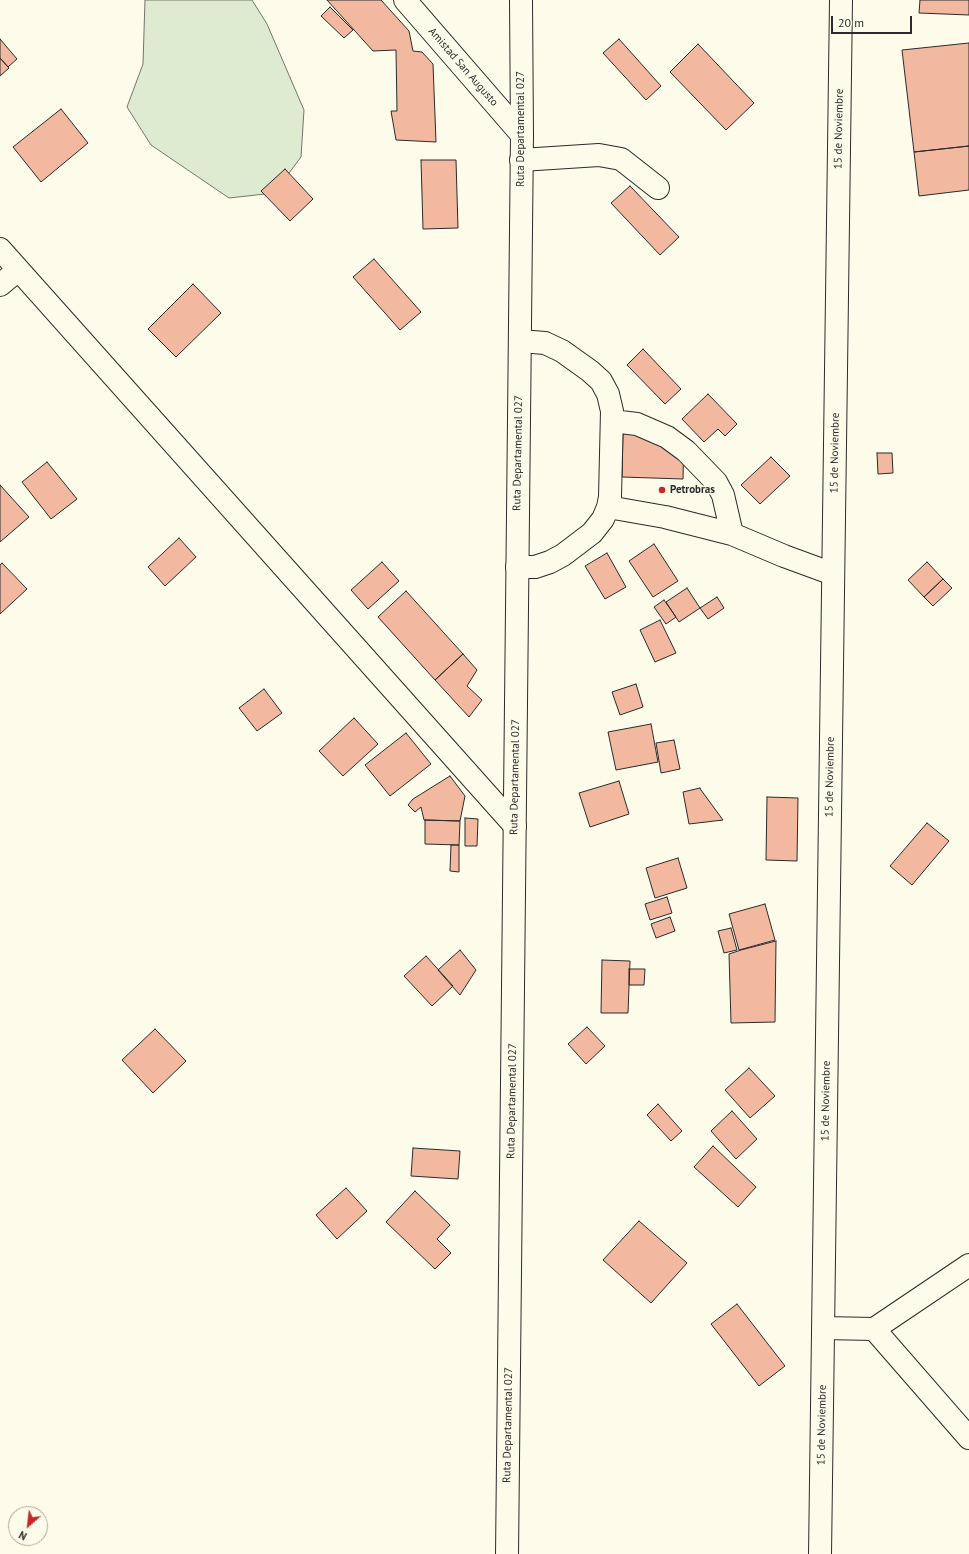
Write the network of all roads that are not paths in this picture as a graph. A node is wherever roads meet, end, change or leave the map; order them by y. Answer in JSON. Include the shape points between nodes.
{"nodes":[{"id":1,"x":405,"y":0,"type":"edge"},
{"id":2,"x":522,"y":0,"type":"edge"},
{"id":3,"x":841,"y":0,"type":"edge"},
{"id":4,"x":522,"y":135,"type":"junction"},
{"id":5,"x":521,"y":160,"type":"junction"},
{"id":6,"x":658,"y":188,"type":"dead end"},
{"id":7,"x":0,"y":249,"type":"edge"},
{"id":8,"x":18,"y":270,"type":"junction"},
{"id":9,"x":0,"y":285,"type":"edge"},
{"id":10,"x":520,"y":341,"type":"junction"},
{"id":11,"x":612,"y":421,"type":"junction"},
{"id":12,"x":608,"y":507,"type":"junction"},
{"id":13,"x":732,"y":534,"type":"junction"},
{"id":14,"x":517,"y":567,"type":"junction"},
{"id":15,"x":833,"y":574,"type":"junction"},
{"id":16,"x":515,"y":826,"type":"junction"},
{"id":17,"x":969,"y":1265,"type":"edge"},
{"id":18,"x":823,"y":1328,"type":"junction"},
{"id":19,"x":874,"y":1329,"type":"junction"},
{"id":20,"x":969,"y":1438,"type":"edge"},
{"id":21,"x":507,"y":1554,"type":"edge"},
{"id":22,"x":820,"y":1554,"type":"edge"}],
"edges":[{"from":1,"to":4,"type":"street","name":"Amistad San Augusto"},
{"from":2,"to":4,"type":"street","name":"Ruta Departamental 027"},
{"from":3,"to":15,"type":"street","name":"15 de Noviembre"},
{"from":4,"to":5,"type":"street","name":"Ruta Departamental 027"},
{"from":5,"to":6,"type":"street","via":[[599,155],[621,159]]},
{"from":5,"to":10,"type":"street","name":"Ruta Departamental 027"},
{"from":7,"to":8,"type":"street"},
{"from":8,"to":9,"type":"street"},
{"from":8,"to":16,"type":"street"},
{"from":10,"to":11,"type":"street","via":[[545,343],[562,351],[590,371],[608,394]]},
{"from":10,"to":14,"type":"street","name":"Ruta Departamental 027"},
{"from":11,"to":12,"type":"street"},
{"from":11,"to":13,"type":"street","via":[[637,424],[667,437],[686,451],[720,489]]},
{"from":12,"to":13,"type":"street"},
{"from":12,"to":14,"type":"street","via":[[603,519],[592,533],[563,555],[535,567]]},
{"from":13,"to":15,"type":"street"},
{"from":14,"to":16,"type":"street","name":"Ruta Departamental 027"},
{"from":15,"to":18,"type":"street","name":"15 de Noviembre"},
{"from":16,"to":21,"type":"street","name":"Ruta Departamental 027"},
{"from":17,"to":19,"type":"street"},
{"from":18,"to":19,"type":"street"},
{"from":18,"to":22,"type":"street","name":"15 de Noviembre"},
{"from":19,"to":20,"type":"street"}]}
